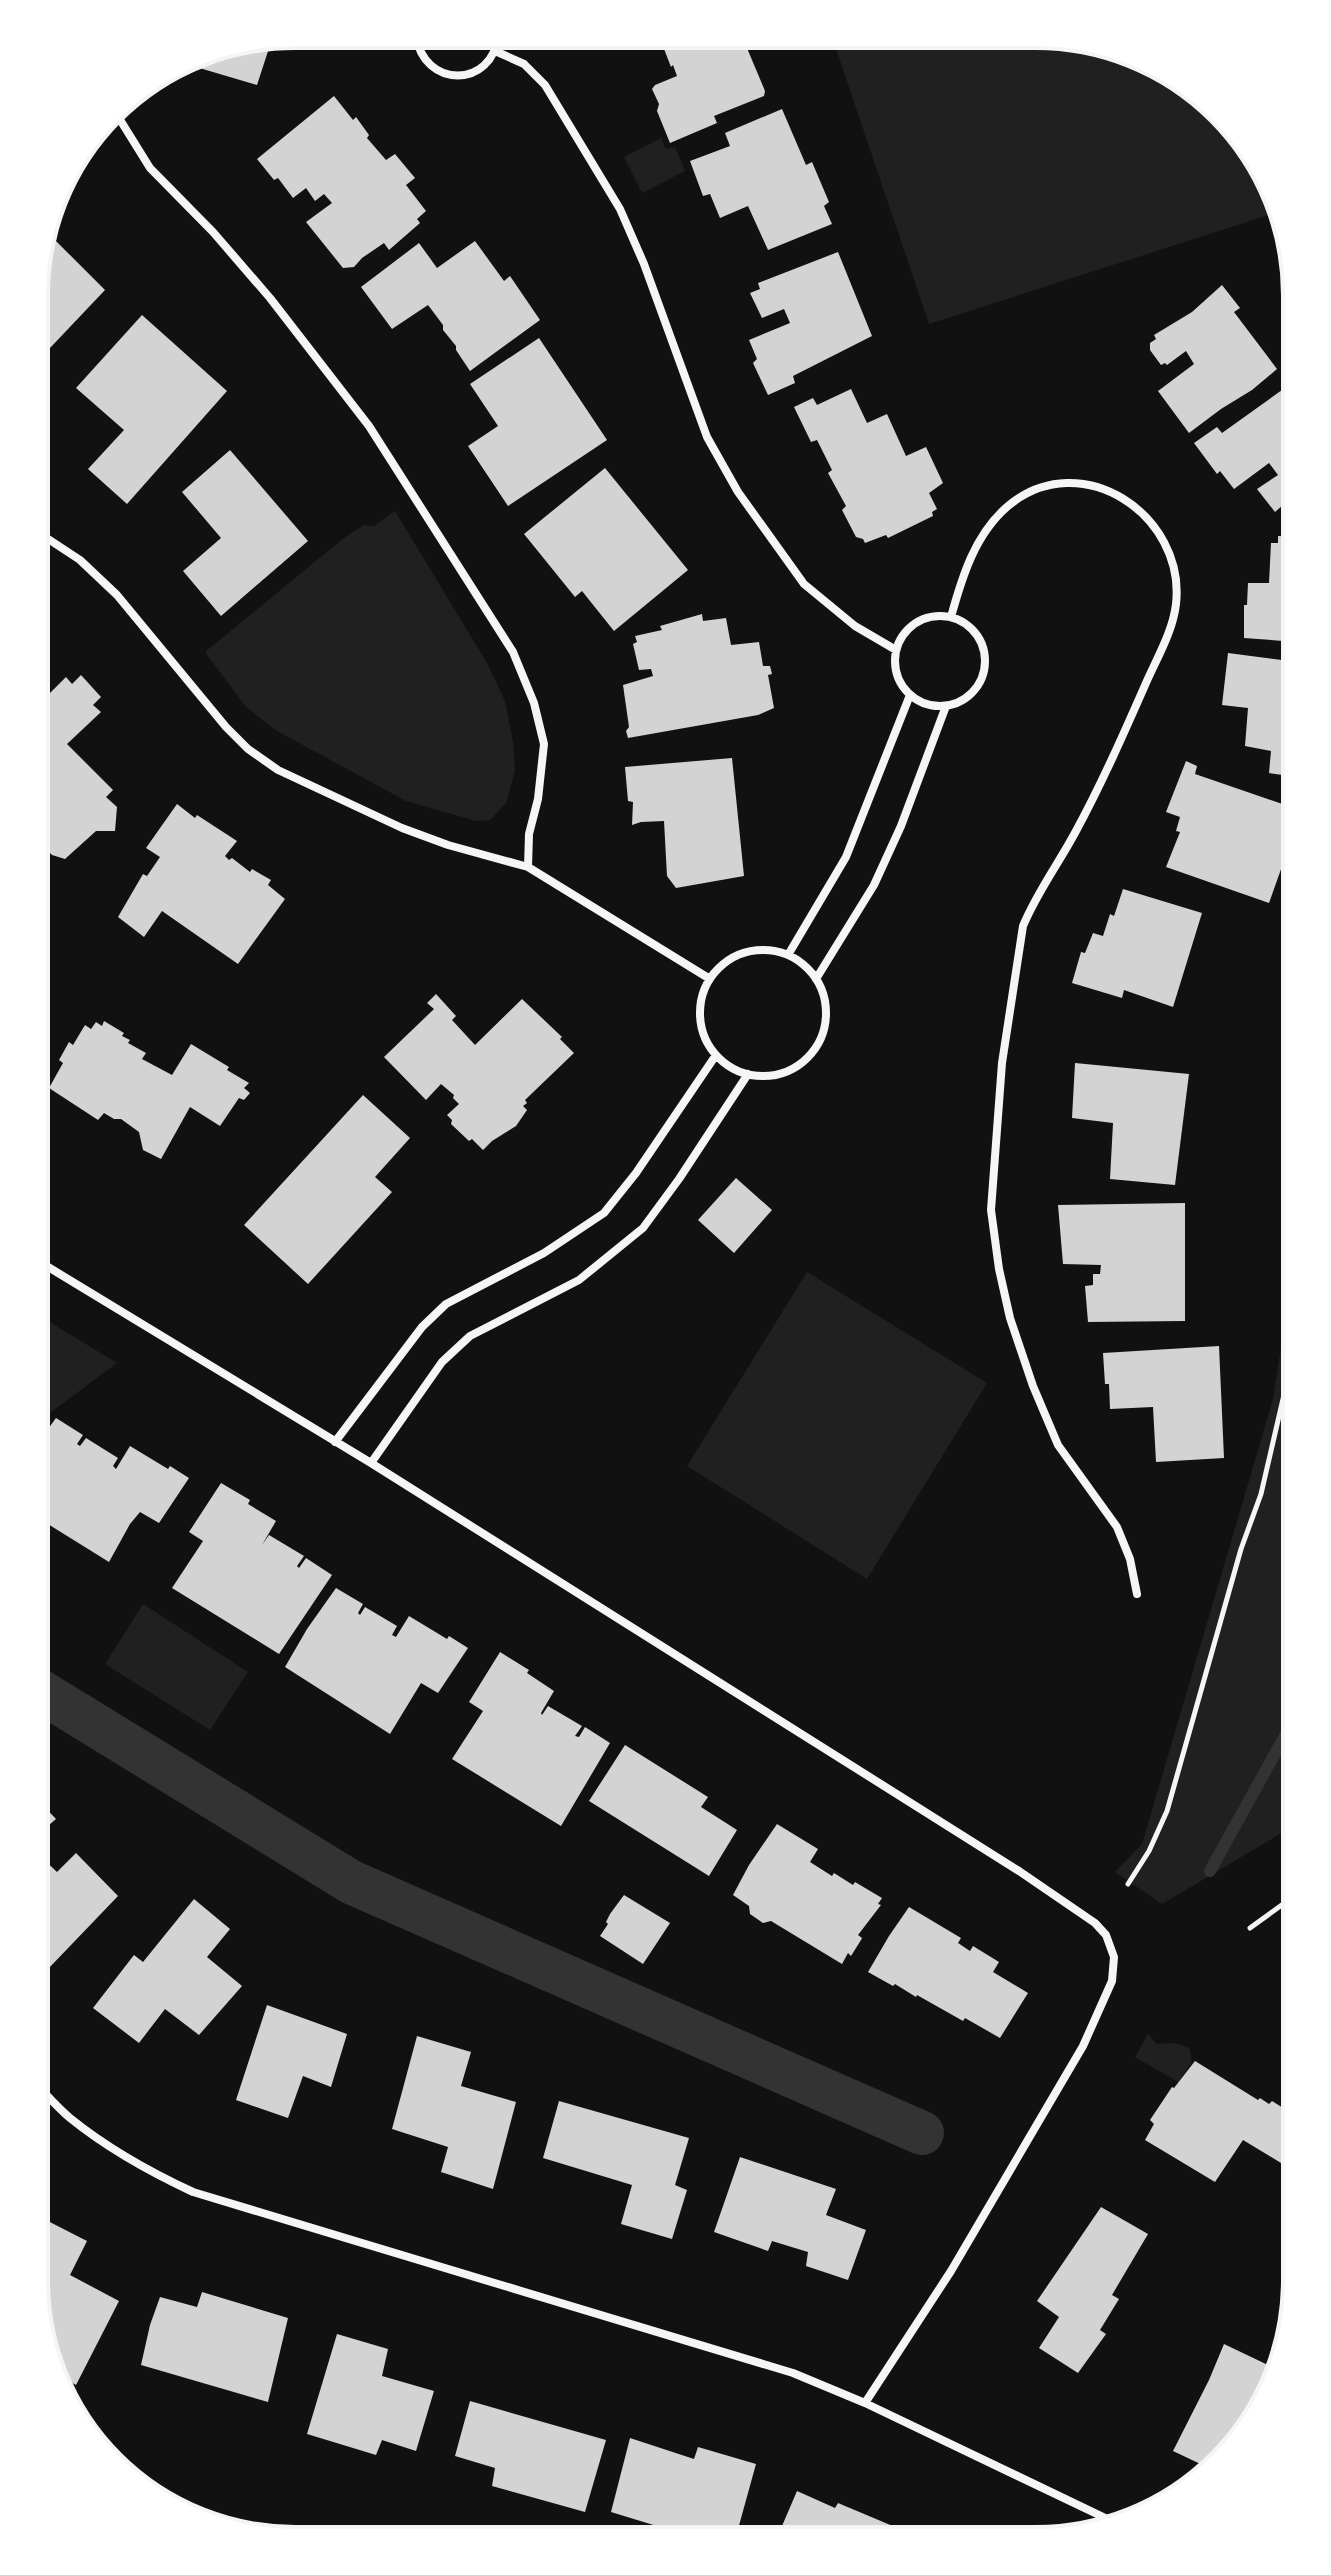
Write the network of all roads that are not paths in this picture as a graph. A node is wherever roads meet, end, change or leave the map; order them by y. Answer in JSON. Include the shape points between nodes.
{"nodes":[{"id":1,"x":419,"y":49,"type":"edge"},
{"id":2,"x":495,"y":51,"type":"joint"},
{"id":3,"x":121,"y":120,"type":"edge"},
{"id":4,"x":48,"y":539,"type":"edge"},
{"id":5,"x":951,"y":617,"type":"junction"},
{"id":6,"x":896,"y":650,"type":"junction"},
{"id":7,"x":910,"y":695,"type":"junction"},
{"id":8,"x":946,"y":706,"type":"junction"},
{"id":9,"x":528,"y":867,"type":"junction"},
{"id":10,"x":788,"y":955,"type":"junction"},
{"id":11,"x":710,"y":979,"type":"junction"},
{"id":12,"x":816,"y":979,"type":"junction"},
{"id":13,"x":716,"y":1055,"type":"junction"},
{"id":14,"x":748,"y":1074,"type":"junction"},
{"id":15,"x":48,"y":1267,"type":"edge"},
{"id":16,"x":335,"y":1442,"type":"junction"},
{"id":17,"x":371,"y":1463,"type":"junction"},
{"id":18,"x":1137,"y":1594,"type":"dead end"},
{"id":19,"x":48,"y":2096,"type":"edge"},
{"id":20,"x":865,"y":2403,"type":"junction"},
{"id":21,"x":1103,"y":2517,"type":"edge"}],
"edges":[{"from":1,"to":2,"type":"street","via":[[432,67],[455,76],[479,70]]},
{"from":2,"to":6,"type":"street","via":[[524,64],[545,85],[620,209],[707,437],[738,492],[804,584],[855,626]]},
{"from":3,"to":9,"type":"street","via":[[150,168],[270,298],[369,426],[513,652],[544,744]]},
{"from":4,"to":9,"type":"street","via":[[117,595],[226,727],[278,770],[402,828]]},
{"from":5,"to":6,"type":"street","via":[[923,619],[911,626]]},
{"from":5,"to":8,"type":"street","via":[[976,634],[985,664],[973,692]]},
{"from":5,"to":18,"type":"street","via":[[961,579],[984,533],[1010,504],[1045,486],[1090,485],[1127,500],[1163,539],[1174,566],[1177,601],[1165,640],[1109,767],[1023,926],[1002,1063],[991,1210],[1010,1318],[1033,1386],[1058,1445],[1117,1527]]},
{"from":6,"to":7,"type":"street","via":[[896,675]]},
{"from":7,"to":8,"type":"street"},
{"from":7,"to":10,"type":"street","via":[[846,857]]},
{"from":8,"to":12,"type":"street","via":[[874,885]]},
{"from":9,"to":11,"type":"street"},
{"from":10,"to":11,"type":"street","via":[[771,950],[736,956]]},
{"from":10,"to":12,"type":"street"},
{"from":11,"to":13,"type":"street","via":[[700,1018]]},
{"from":12,"to":14,"type":"street","via":[[825,999],[820,1041],[790,1070]]},
{"from":13,"to":14,"type":"street"},
{"from":13,"to":16,"type":"street","via":[[604,1213],[544,1253],[446,1304],[422,1327]]},
{"from":14,"to":17,"type":"street","via":[[643,1228],[579,1280],[470,1336],[442,1362]]},
{"from":15,"to":16,"type":"street"},
{"from":16,"to":17,"type":"street"},
{"from":17,"to":20,"type":"street","via":[[1048,1890],[1106,1935],[1114,1957],[1112,1981],[1083,2046],[951,2271]]},
{"from":19,"to":20,"type":"street","via":[[118,2151],[193,2192],[793,2373]]},
{"from":20,"to":21,"type":"street"}]}
